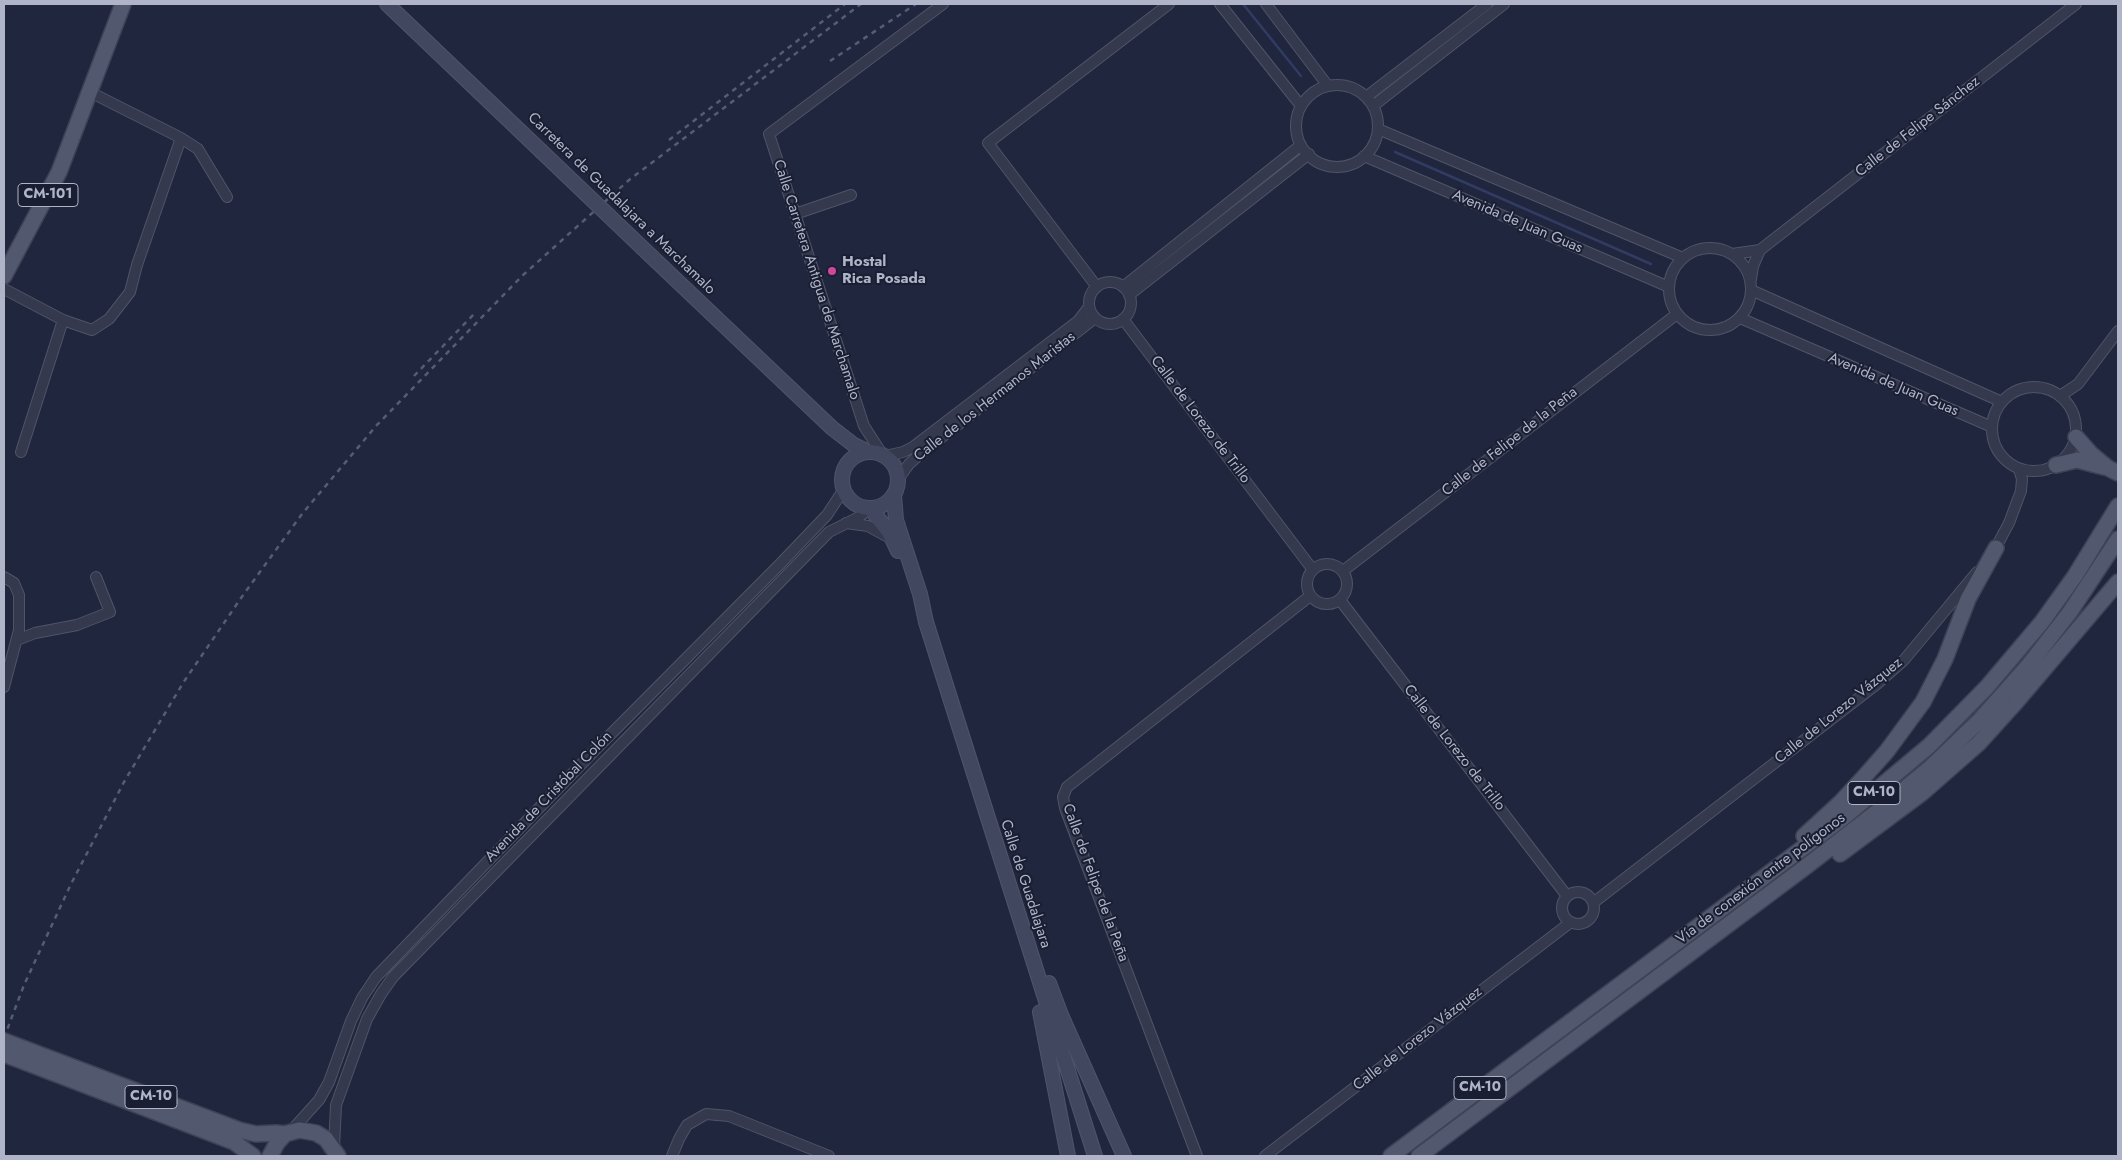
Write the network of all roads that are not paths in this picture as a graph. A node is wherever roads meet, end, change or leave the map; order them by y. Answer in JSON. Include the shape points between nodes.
{"nodes":[{"id":1,"x":387,"y":4,"type":"edge"},
{"id":2,"x":943,"y":4,"type":"edge"},
{"id":3,"x":1169,"y":4,"type":"edge"},
{"id":4,"x":1220,"y":4,"type":"edge"},
{"id":5,"x":1266,"y":4,"type":"edge"},
{"id":6,"x":1487,"y":4,"type":"edge"},
{"id":7,"x":1504,"y":4,"type":"edge"},
{"id":8,"x":2076,"y":4,"type":"edge"},
{"id":9,"x":122,"y":6,"type":"edge"},
{"id":10,"x":1328,"y":86,"type":"junction"},
{"id":11,"x":90,"y":92,"type":"junction"},
{"id":12,"x":1366,"y":97,"type":"junction"},
{"id":13,"x":1301,"y":106,"type":"junction"},
{"id":14,"x":1373,"y":106,"type":"junction"},
{"id":15,"x":1378,"y":129,"type":"junction"},
{"id":16,"x":181,"y":138,"type":"junction"},
{"id":17,"x":1302,"y":145,"type":"junction"},
{"id":18,"x":1309,"y":154,"type":"junction"},
{"id":19,"x":1364,"y":156,"type":"junction"},
{"id":20,"x":851,"y":196,"type":"dead end"},
{"id":21,"x":227,"y":197,"type":"dead end"},
{"id":22,"x":795,"y":214,"type":"junction"},
{"id":23,"x":1760,"y":250,"type":"junction"},
{"id":24,"x":1732,"y":254,"type":"junction"},
{"id":25,"x":1683,"y":258,"type":"junction"},
{"id":26,"x":4,"y":276,"type":"edge"},
{"id":27,"x":1751,"y":285,"type":"junction"},
{"id":28,"x":1097,"y":287,"type":"junction"},
{"id":29,"x":1669,"y":287,"type":"junction"},
{"id":30,"x":4,"y":289,"type":"edge"},
{"id":31,"x":1126,"y":291,"type":"junction"},
{"id":32,"x":1089,"y":306,"type":"junction"},
{"id":33,"x":1677,"y":314,"type":"junction"},
{"id":34,"x":1095,"y":318,"type":"junction"},
{"id":35,"x":1740,"y":318,"type":"junction"},
{"id":36,"x":1123,"y":319,"type":"junction"},
{"id":37,"x":63,"y":320,"type":"junction"},
{"id":38,"x":2118,"y":331,"type":"edge"},
{"id":39,"x":2060,"y":396,"type":"junction"},
{"id":40,"x":2002,"y":402,"type":"junction"},
{"id":41,"x":864,"y":426,"type":"junction"},
{"id":42,"x":1992,"y":427,"type":"junction"},
{"id":43,"x":832,"y":428,"type":"junction"},
{"id":44,"x":2076,"y":437,"type":"junction"},
{"id":45,"x":21,"y":452,"type":"dead end"},
{"id":46,"x":872,"y":453,"type":"junction"},
{"id":47,"x":848,"y":462,"type":"junction"},
{"id":48,"x":2056,"y":465,"type":"junction"},
{"id":49,"x":2020,"y":469,"type":"junction"},
{"id":50,"x":2113,"y":470,"type":"edge"},
{"id":51,"x":899,"y":478,"type":"junction"},
{"id":52,"x":844,"y":489,"type":"junction"},
{"id":53,"x":894,"y":495,"type":"junction"},
{"id":54,"x":2118,"y":506,"type":"edge"},
{"id":55,"x":870,"y":508,"type":"junction"},
{"id":56,"x":845,"y":523,"type":"junction"},
{"id":57,"x":2118,"y":539,"type":"edge"},
{"id":58,"x":894,"y":540,"type":"junction"},
{"id":59,"x":1996,"y":548,"type":"junction"},
{"id":60,"x":1313,"y":570,"type":"junction"},
{"id":61,"x":1343,"y":571,"type":"junction"},
{"id":62,"x":4,"y":577,"type":"edge"},
{"id":63,"x":96,"y":577,"type":"dead end"},
{"id":64,"x":2118,"y":582,"type":"edge"},
{"id":65,"x":1310,"y":596,"type":"junction"},
{"id":66,"x":1340,"y":600,"type":"junction"},
{"id":67,"x":926,"y":622,"type":"junction"},
{"id":68,"x":16,"y":644,"type":"junction"},
{"id":69,"x":4,"y":656,"type":"edge"},
{"id":70,"x":4,"y":687,"type":"edge"},
{"id":71,"x":985,"y":811,"type":"junction"},
{"id":72,"x":1567,"y":896,"type":"junction"},
{"id":73,"x":1012,"y":898,"type":"junction"},
{"id":74,"x":1593,"y":903,"type":"junction"},
{"id":75,"x":1571,"y":922,"type":"junction"},
{"id":76,"x":1570,"y":1021,"type":"junction"},
{"id":77,"x":1577,"y":1038,"type":"junction"},
{"id":78,"x":4,"y":1041,"type":"edge"},
{"id":79,"x":13,"y":1053,"type":"edge"},
{"id":80,"x":288,"y":1133,"type":"junction"},
{"id":81,"x":338,"y":1154,"type":"edge"},
{"id":82,"x":254,"y":1156,"type":"edge"},
{"id":83,"x":270,"y":1156,"type":"edge"},
{"id":84,"x":672,"y":1156,"type":"edge"},
{"id":85,"x":829,"y":1156,"type":"edge"},
{"id":86,"x":1068,"y":1156,"type":"edge"},
{"id":87,"x":1095,"y":1156,"type":"edge"},
{"id":88,"x":1124,"y":1156,"type":"edge"},
{"id":89,"x":1197,"y":1156,"type":"edge"},
{"id":90,"x":1265,"y":1156,"type":"edge"},
{"id":91,"x":1391,"y":1156,"type":"edge"},
{"id":92,"x":1419,"y":1156,"type":"edge"}],
"edges":[{"from":1,"to":43,"type":"main road","name":"Carretera de Guadalajara a Marchamalo","bridge":true},
{"from":2,"to":22,"type":"street","name":"Calle Carretera Antigua de Marchamalo","via":[[769,134]]},
{"from":3,"to":28,"type":"street","via":[[988,143]]},
{"from":4,"to":13,"type":"street"},
{"from":5,"to":10,"type":"street"},
{"from":6,"to":12,"type":"street"},
{"from":7,"to":14,"type":"street"},
{"from":8,"to":23,"type":"street","name":"Calle de Felipe Sánchez"},
{"from":9,"to":11,"type":"main road","number":"CM-101"},
{"from":10,"to":12,"type":"street","via":[[1348,86]]},
{"from":10,"to":13,"type":"street","via":[[1310,95]]},
{"from":11,"to":16,"type":"street"},
{"from":11,"to":26,"type":"main road","number":"CM-101","via":[[54,183]]},
{"from":12,"to":14,"type":"street"},
{"from":13,"to":17,"type":"street","via":[[1296,129]]},
{"from":14,"to":15,"type":"street"},
{"from":15,"to":19,"type":"street","via":[[1371,149]]},
{"from":15,"to":25,"type":"street","name":"Avenida de Juan Guas"},
{"from":16,"to":21,"type":"street","via":[[198,149]]},
{"from":16,"to":37,"type":"street","via":[[130,292],[109,319],[90,335]]},
{"from":17,"to":18,"type":"street"},
{"from":17,"to":31,"type":"street"},
{"from":18,"to":19,"type":"street","via":[[1326,165],[1339,167]]},
{"from":18,"to":31,"type":"street"},
{"from":19,"to":29,"type":"street","name":"Avenida de Juan Guas"},
{"from":20,"to":22,"type":"street"},
{"from":22,"to":41,"type":"street","name":"Calle Carretera Antigua de Marchamalo"},
{"from":23,"to":24,"type":"street"},
{"from":23,"to":27,"type":"street","via":[[1753,266]]},
{"from":24,"to":25,"type":"street","via":[[1725,250],[1698,249]]},
{"from":24,"to":27,"type":"street","via":[[1746,268]]},
{"from":25,"to":29,"type":"street","via":[[1670,277]]},
{"from":27,"to":35,"type":"street","via":[[1747,307]]},
{"from":27,"to":40,"type":"street","name":"Avenida de Juan Guas"},
{"from":28,"to":31,"type":"street","via":[[1113,282]]},
{"from":28,"to":32,"type":"street","via":[[1090,296]]},
{"from":29,"to":33,"type":"street","via":[[1671,304]]},
{"from":30,"to":37,"type":"street"},
{"from":31,"to":36,"type":"street","via":[[1130,308]]},
{"from":32,"to":34,"type":"street"},
{"from":32,"to":46,"type":"street","via":[[1078,321],[914,447],[903,452]]},
{"from":33,"to":35,"type":"street","via":[[1701,329],[1722,328]]},
{"from":33,"to":61,"type":"street","name":"Calle de Felipe de la Peña"},
{"from":34,"to":36,"type":"street","via":[[1112,324]]},
{"from":34,"to":51,"type":"street","name":"Calle de los Hermanos Maristas","via":[[919,455]]},
{"from":35,"to":42,"type":"street","name":"Avenida de Juan Guas"},
{"from":36,"to":60,"type":"street","name":"Calle de Lorezo de Trillo"},
{"from":37,"to":45,"type":"street"},
{"from":38,"to":39,"type":"street","via":[[2083,379]]},
{"from":39,"to":40,"type":"street","via":[[2033,387],[2021,389]]},
{"from":39,"to":44,"type":"street","via":[[2075,418]]},
{"from":40,"to":42,"type":"street"},
{"from":41,"to":46,"type":"street","name":"Calle Carretera Antigua de Marchamalo"},
{"from":41,"to":46,"type":"street","name":"Calle Carretera Antigua de Marchamalo"},
{"from":42,"to":49,"type":"street","via":[[1997,450]]},
{"from":43,"to":46,"type":"main road","name":"Carretera de Guadalajara a Marchamalo","via":[[854,445]]},
{"from":43,"to":47,"type":"main road","name":"Carretera de Guadalajara a Marchamalo"},
{"from":44,"to":48,"type":"street","via":[[2071,449]]},
{"from":44,"to":50,"type":"main road"},
{"from":46,"to":47,"type":"main road"},
{"from":46,"to":51,"type":"main road","via":[[895,467]]},
{"from":47,"to":52,"type":"main road","via":[[843,476]]},
{"from":48,"to":49,"type":"street","via":[[2035,471]]},
{"from":48,"to":50,"type":"main road","via":[[2077,460]]},
{"from":49,"to":59,"type":"street","name":"Calle de Lorezo Vázquez","via":[[2020,491]]},
{"from":51,"to":53,"type":"main road"},
{"from":52,"to":55,"type":"main road","via":[[854,502]]},
{"from":52,"to":80,"type":"street","name":"Avenida de Cristóbal Colón","via":[[827,515],[787,557],[376,977],[351,1021],[329,1082],[319,1100]]},
{"from":53,"to":55,"type":"main road","via":[[883,505]]},
{"from":53,"to":67,"type":"main road","name":"Calle de Guadalajara","via":[[897,526]]},
{"from":54,"to":76,"type":"main road","name":"Vía de conexión entre polígonos","number":"CM-10","via":[[2070,584],[2027,641],[1970,706],[1929,746],[1843,818]]},
{"from":55,"to":56,"type":"street","name":"Avenida de Cristóbal Colón","via":[[860,517]]},
{"from":55,"to":58,"type":"main road","name":"Calle de Guadalajara"},
{"from":56,"to":58,"type":"street","via":[[868,526]]},
{"from":56,"to":81,"type":"street","name":"Avenida de Cristóbal Colón","via":[[829,532],[394,977],[367,1019],[336,1104]]},
{"from":57,"to":77,"type":"main road","name":"Vía de conexión entre polígonos","number":"CM-10","via":[[2070,612],[2028,666],[1931,767],[1818,858]]},
{"from":58,"to":67,"type":"main road","name":"Calle de Guadalajara"},
{"from":59,"to":74,"type":"street","name":"Calle de Lorezo Vázquez","via":[[1898,665]]},
{"from":59,"to":76,"type":"main road","number":"CM-10","via":[[1968,599],[1945,659],[1923,702],[1864,777],[1802,838],[1700,914]]},
{"from":60,"to":61,"type":"street","via":[[1330,564]]},
{"from":60,"to":65,"type":"street","via":[[1307,583]]},
{"from":61,"to":66,"type":"street","via":[[1347,588]]},
{"from":62,"to":68,"type":"street","via":[[14,583],[19,595]]},
{"from":63,"to":68,"type":"street","via":[[110,612],[77,625],[35,634]]},
{"from":64,"to":77,"type":"main road","number":"CM-10","via":[[1979,743],[1941,777],[1897,813],[1636,1004]]},
{"from":65,"to":66,"type":"street","via":[[1328,604]]},
{"from":65,"to":89,"type":"street","name":"Calle de Felipe de la Peña","via":[[1067,787],[1063,797]]},
{"from":66,"to":72,"type":"street","name":"Calle de Lorezo de Trillo"},
{"from":67,"to":71,"type":"main road","name":"Calle de Guadalajara"},
{"from":68,"to":69,"type":"street"},
{"from":68,"to":70,"type":"street"},
{"from":71,"to":73,"type":"main road","name":"Calle de Guadalajara"},
{"from":71,"to":86,"type":"main road","via":[[991,850],[1043,1022]]},
{"from":72,"to":74,"type":"street","via":[[1575,892],[1584,893]]},
{"from":72,"to":75,"type":"street","via":[[1562,907],[1564,916]]},
{"from":73,"to":87,"type":"main road","name":"Calle de Guadalajara"},
{"from":73,"to":88,"type":"main road"},
{"from":74,"to":75,"type":"street","via":[[1588,920]]},
{"from":75,"to":90,"type":"street","name":"Calle de Lorezo Vázquez"},
{"from":76,"to":91,"type":"main road","name":"Vía de conexión entre polígonos","number":"CM-10"},
{"from":77,"to":92,"type":"main road","name":"Vía de conexión entre polígonos","number":"CM-10"},
{"from":78,"to":79,"type":"main road","number":"CM-10"},
{"from":79,"to":80,"type":"main road","number":"CM-10","via":[[239,1130],[256,1134]]},
{"from":79,"to":82,"type":"main road","number":"CM-10","via":[[234,1142]]},
{"from":80,"to":81,"type":"main road","number":"CM-10","via":[[308,1130],[316,1133],[326,1139]]},
{"from":80,"to":83,"type":"main road"},
{"from":84,"to":85,"type":"street","via":[[687,1125],[706,1114],[729,1116]]}]}
